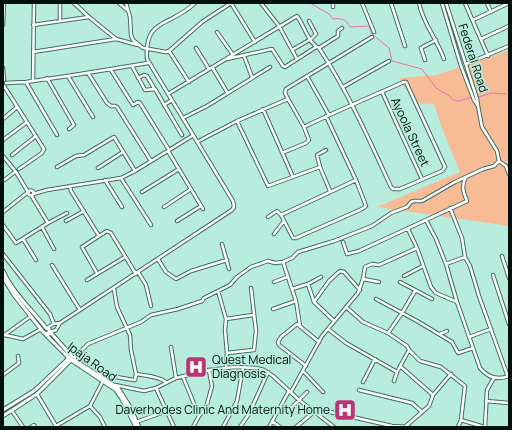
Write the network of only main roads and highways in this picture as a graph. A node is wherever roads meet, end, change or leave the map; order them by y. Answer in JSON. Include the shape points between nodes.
{"nodes":[{"id":1,"x":3,"y":271,"type":"edge"},
{"id":2,"x":3,"y":277,"type":"edge"},
{"id":3,"x":4,"y":284,"type":"edge"},
{"id":4,"x":45,"y":330,"type":"junction"},
{"id":5,"x":71,"y":359,"type":"junction"},
{"id":6,"x":3,"y":410,"type":"edge"},
{"id":7,"x":3,"y":416,"type":"edge"},
{"id":8,"x":138,"y":427,"type":"edge"}],
"edges":[{"from":1,"to":4,"type":"main road","name":"Ipaja Road","via":[[12,288]]},
{"from":2,"to":3,"type":"main road","name":"Ipaja Road"},
{"from":3,"to":4,"type":"main road","name":"Ipaja Road"},
{"from":4,"to":5,"type":"main road","name":"Ipaja Road"},
{"from":4,"to":5,"type":"main road","name":"Ipaja Road","via":[[50,332]]},
{"from":5,"to":6,"type":"main road","via":[[34,391]]},
{"from":5,"to":7,"type":"main road","via":[[37,394]]},
{"from":5,"to":8,"type":"main road","name":"Ipaja Road","via":[[119,393]]},
{"from":5,"to":8,"type":"main road","name":"Ipaja Road","via":[[115,385],[125,398]]}]}
